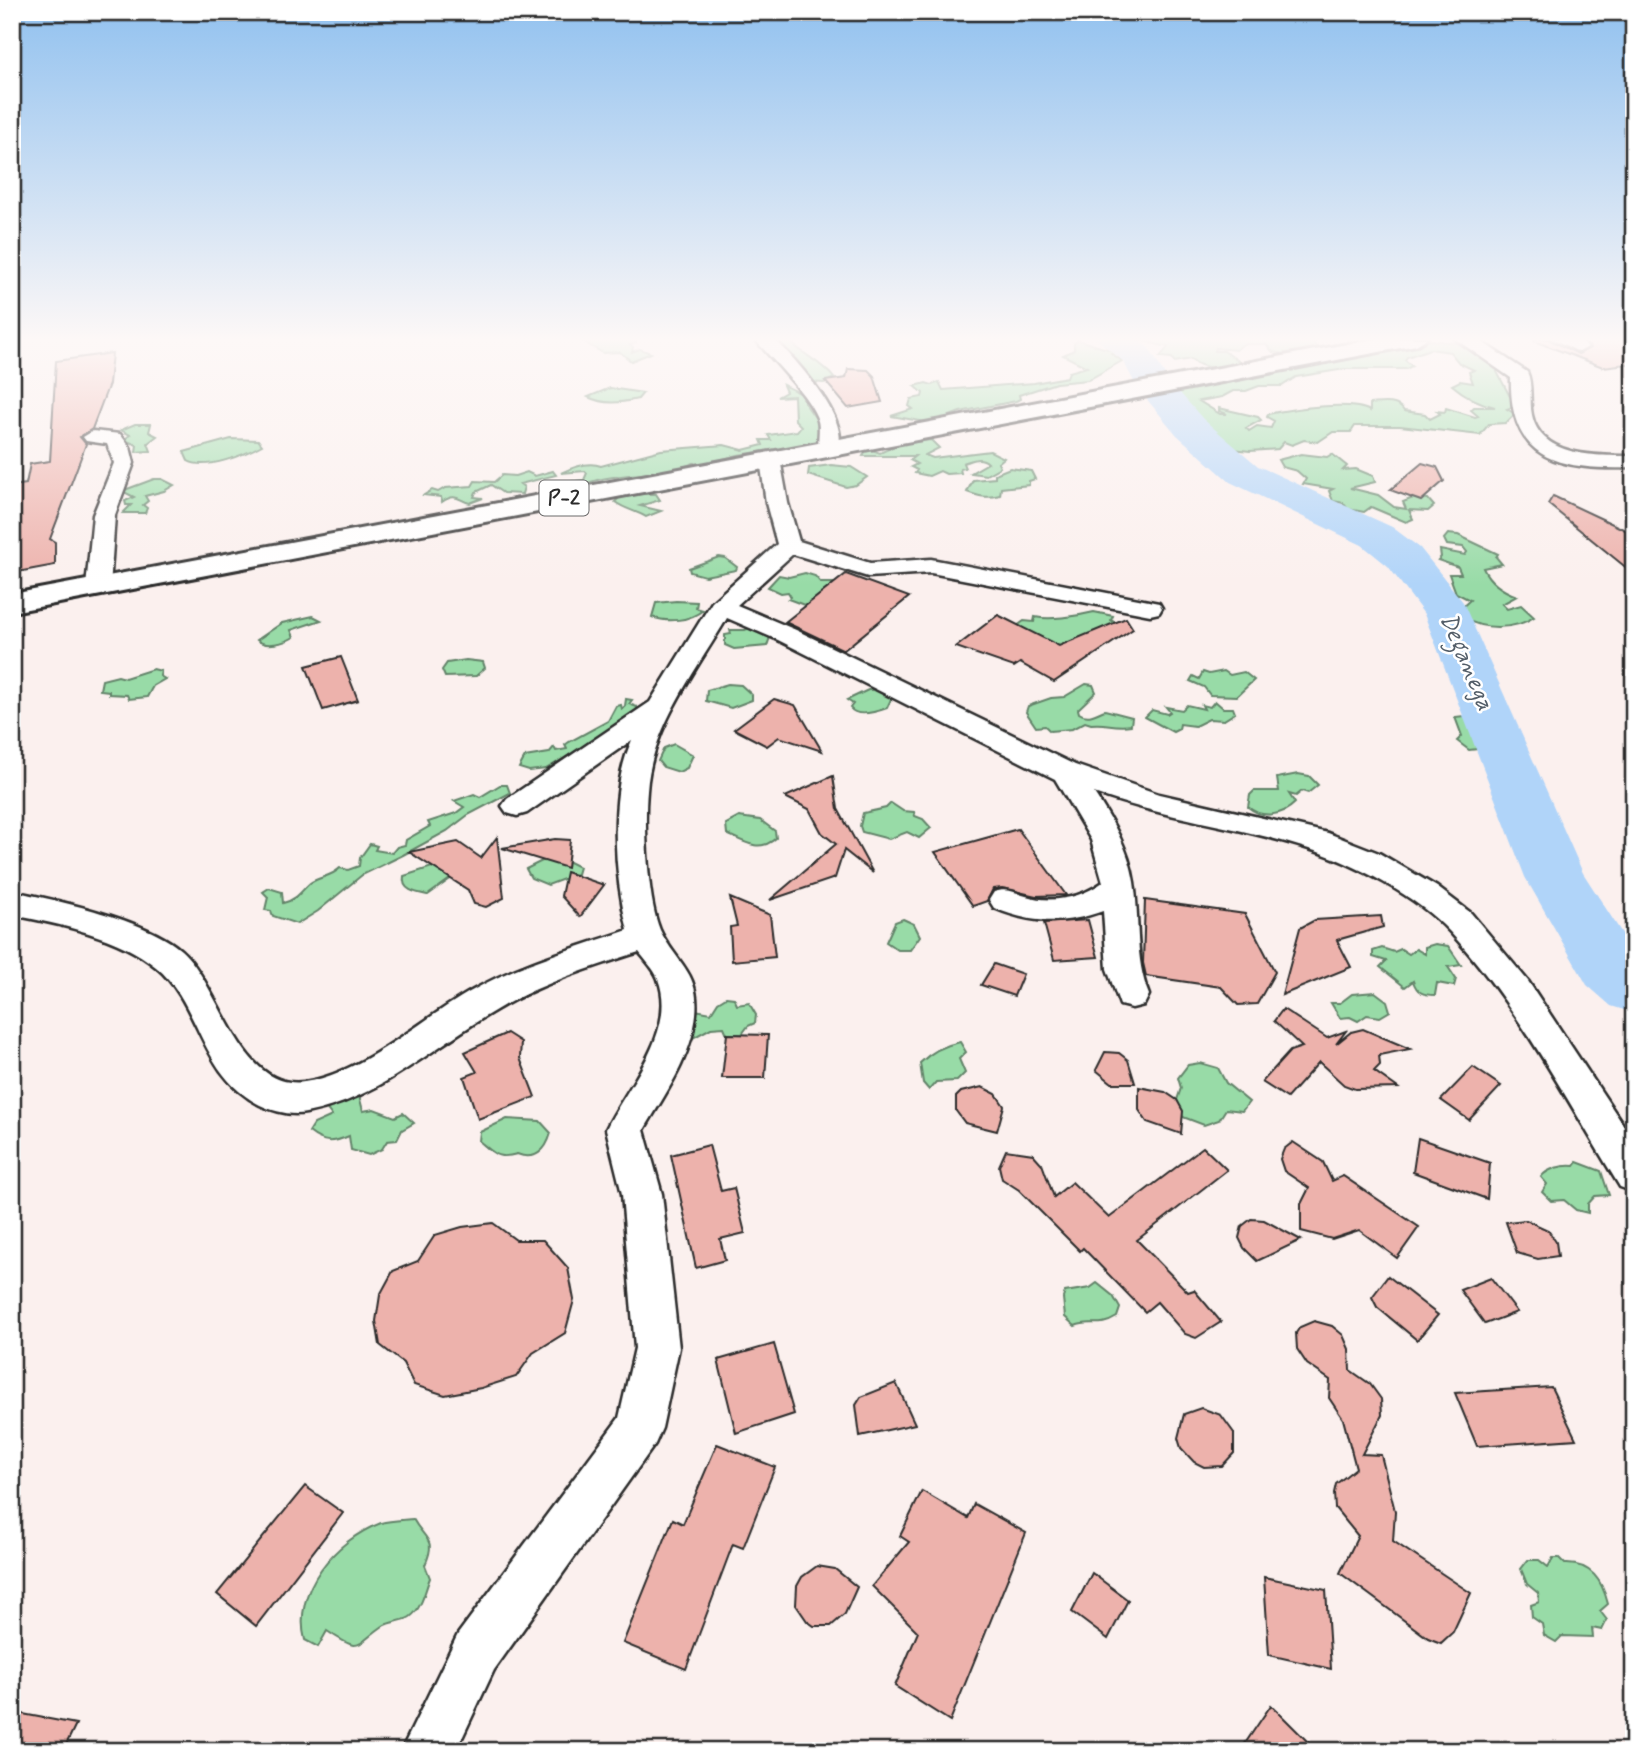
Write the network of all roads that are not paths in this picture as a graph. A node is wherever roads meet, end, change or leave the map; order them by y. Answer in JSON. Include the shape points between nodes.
{"nodes":[{"id":1,"x":828,"y":420,"type":"edge"},
{"id":2,"x":982,"y":420,"type":"edge"},
{"id":3,"x":1523,"y":420,"type":"edge"},
{"id":4,"x":93,"y":437,"type":"dead end"},
{"id":5,"x":829,"y":449,"type":"junction"},
{"id":6,"x":770,"y":459,"type":"junction"},
{"id":7,"x":1634,"y":462,"type":"edge"},
{"id":8,"x":789,"y":545,"type":"junction"},
{"id":9,"x":98,"y":587,"type":"junction"},
{"id":10,"x":12,"y":603,"type":"edge"},
{"id":11,"x":721,"y":607,"type":"junction"},
{"id":12,"x":1150,"y":608,"type":"dead end"},
{"id":13,"x":660,"y":708,"type":"junction"},
{"id":14,"x":1065,"y":772,"type":"junction"},
{"id":15,"x":517,"y":806,"type":"dead end"},
{"id":16,"x":1119,"y":886,"type":"junction"},
{"id":17,"x":1005,"y":900,"type":"dead end"},
{"id":18,"x":12,"y":903,"type":"edge"},
{"id":19,"x":646,"y":937,"type":"junction"},
{"id":20,"x":1132,"y":995,"type":"dead end"},
{"id":21,"x":1634,"y":1175,"type":"edge"},
{"id":22,"x":428,"y":1751,"type":"edge"}],
"edges":[{"from":1,"to":5,"type":"street"},
{"from":2,"to":5,"type":"highway","number":"P-2"},
{"from":3,"to":7,"type":"street","via":[[1532,438],[1557,454]]},
{"from":4,"to":9,"type":"street","via":[[113,438],[124,463],[104,515]]},
{"from":5,"to":6,"type":"highway","number":"P-2"},
{"from":6,"to":8,"type":"street"},
{"from":6,"to":9,"type":"highway","number":"P-2"},
{"from":8,"to":11,"type":"street"},
{"from":8,"to":12,"type":"street","via":[[868,570],[931,566]]},
{"from":9,"to":10,"type":"highway","number":"P-2"},
{"from":11,"to":13,"type":"street"},
{"from":11,"to":14,"type":"street"},
{"from":13,"to":15,"type":"street"},
{"from":13,"to":19,"type":"street","via":[[640,753],[632,791],[635,897]]},
{"from":14,"to":16,"type":"street","via":[[1096,820],[1118,870]]},
{"from":14,"to":21,"type":"street","via":[[1153,803],[1317,840],[1368,861],[1426,895],[1460,922],[1516,990]]},
{"from":16,"to":17,"type":"street","via":[[1106,899],[1052,911],[1031,910]]},
{"from":16,"to":20,"type":"street","via":[[1121,959]]},
{"from":18,"to":19,"type":"street","via":[[125,935],[170,958],[240,1074],[269,1094],[302,1098],[348,1083],[506,988]]},
{"from":19,"to":22,"type":"street","via":[[675,976],[679,1013],[670,1052],[625,1129],[642,1194],[657,1348],[639,1428],[477,1652]]}]}
